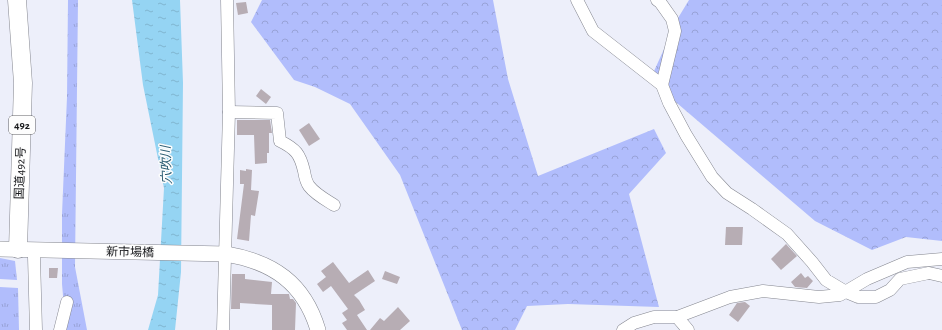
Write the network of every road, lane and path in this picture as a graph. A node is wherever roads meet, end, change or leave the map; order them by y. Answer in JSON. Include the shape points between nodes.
{"nodes":[{"id":1,"x":17,"y":0,"type":"edge"},
{"id":2,"x":227,"y":0,"type":"edge"},
{"id":3,"x":577,"y":0,"type":"edge"},
{"id":4,"x":657,"y":0,"type":"edge"},
{"id":5,"x":662,"y":85,"type":"junction"},
{"id":6,"x":229,"y":112,"type":"junction"},
{"id":7,"x":334,"y":205,"type":"dead end"},
{"id":8,"x":0,"y":249,"type":"edge"},
{"id":9,"x":18,"y":249,"type":"junction"},
{"id":10,"x":218,"y":254,"type":"junction"},
{"id":11,"x":34,"y":257,"type":"dead end"},
{"id":12,"x":942,"y":260,"type":"edge"},
{"id":13,"x":942,"y":276,"type":"edge"},
{"id":14,"x":846,"y":292,"type":"junction"},
{"id":15,"x":67,"y":302,"type":"dead end"},
{"id":16,"x":677,"y":317,"type":"junction"},
{"id":17,"x":36,"y":330,"type":"edge"},
{"id":18,"x":60,"y":330,"type":"edge"},
{"id":19,"x":222,"y":330,"type":"edge"},
{"id":20,"x":318,"y":330,"type":"edge"},
{"id":21,"x":622,"y":330,"type":"edge"},
{"id":22,"x":688,"y":330,"type":"edge"}],
"edges":[{"from":1,"to":9,"type":"highway","name":"国道492号","number":"492","via":[[23,83]]},
{"from":2,"to":6,"type":"street"},
{"from":3,"to":5,"type":"street","via":[[593,31]]},
{"from":4,"to":5,"type":"street","via":[[672,19],[676,31]]},
{"from":5,"to":14,"type":"street","via":[[686,135],[712,177],[727,193],[787,234],[826,280]]},
{"from":6,"to":7,"type":"street","via":[[277,113],[280,141],[292,147],[301,160],[310,187]]},
{"from":6,"to":10,"type":"street"},
{"from":8,"to":9,"type":"main road","name":"新市場橋"},
{"from":9,"to":10,"type":"main road","name":"新市場橋"},
{"from":10,"to":19,"type":"street"},
{"from":10,"to":20,"type":"main road","name":"新市場橋","via":[[246,257],[266,265],[288,279],[303,296]]},
{"from":11,"to":17,"type":"street"},
{"from":12,"to":14,"type":"street","via":[[907,262],[867,279]]},
{"from":13,"to":14,"type":"street","via":[[929,273],[900,279],[890,290],[876,297],[858,297]]},
{"from":14,"to":16,"type":"street","via":[[840,296],[819,297],[763,291],[730,297]]},
{"from":15,"to":18,"type":"street"},
{"from":16,"to":21,"type":"street","via":[[654,317]]},
{"from":16,"to":22,"type":"street"}]}
